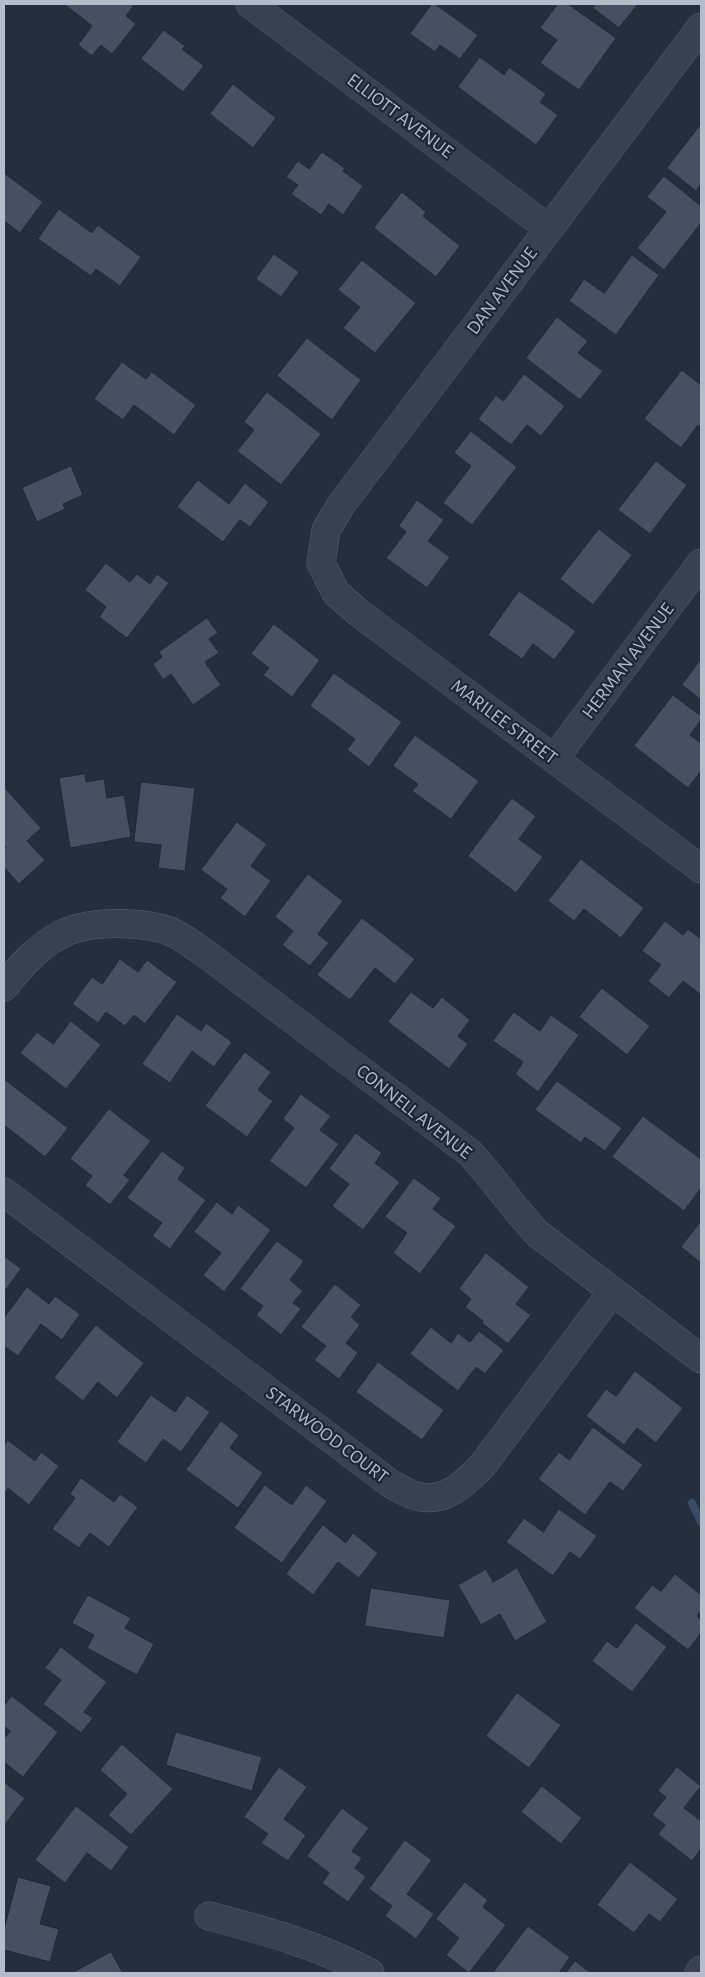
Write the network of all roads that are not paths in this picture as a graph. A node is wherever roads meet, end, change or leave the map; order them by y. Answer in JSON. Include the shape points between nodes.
{"nodes":[{"id":1,"x":250,"y":4,"type":"edge"},
{"id":2,"x":701,"y":27,"type":"edge"},
{"id":3,"x":549,"y":229,"type":"junction"},
{"id":4,"x":321,"y":563,"type":"joint"},
{"id":5,"x":701,"y":563,"type":"edge"},
{"id":6,"x":554,"y":759,"type":"junction"},
{"id":7,"x":701,"y":869,"type":"edge"},
{"id":8,"x":4,"y":987,"type":"edge"},
{"id":9,"x":4,"y":1192,"type":"edge"},
{"id":10,"x":613,"y":1291,"type":"junction"},
{"id":11,"x":701,"y":1359,"type":"edge"},
{"id":12,"x":209,"y":1916,"type":"dead end"},
{"id":13,"x":701,"y":1970,"type":"edge"},
{"id":14,"x":370,"y":1973,"type":"edge"},
{"id":15,"x":698,"y":1973,"type":"edge"}],
"edges":[{"from":1,"to":3,"type":"street","name":"ELLIOTT AVENUE"},
{"from":2,"to":3,"type":"street","name":"DAN AVENUE"},
{"from":3,"to":4,"type":"street","name":"DAN AVENUE","via":[[341,505],[326,530]]},
{"from":4,"to":6,"type":"street","name":"MARILEE STREET","via":[[336,593],[359,613]]},
{"from":5,"to":6,"type":"street","name":"HERMAN AVENUE"},
{"from":6,"to":7,"type":"street","name":"MARILEE STREET"},
{"from":8,"to":10,"type":"street","name":"CONNELL AVENUE","via":[[31,956],[60,934],[94,924],[138,924],[170,931],[202,951],[470,1153],[538,1234]]},
{"from":9,"to":10,"type":"street","name":"STARWOOD COURT","via":[[391,1484],[417,1496],[440,1496],[460,1488],[482,1466]]},
{"from":10,"to":11,"type":"street","name":"CONNELL AVENUE"},
{"from":12,"to":14,"type":"street","via":[[296,1940]]},
{"from":13,"to":15,"type":"street"}]}
